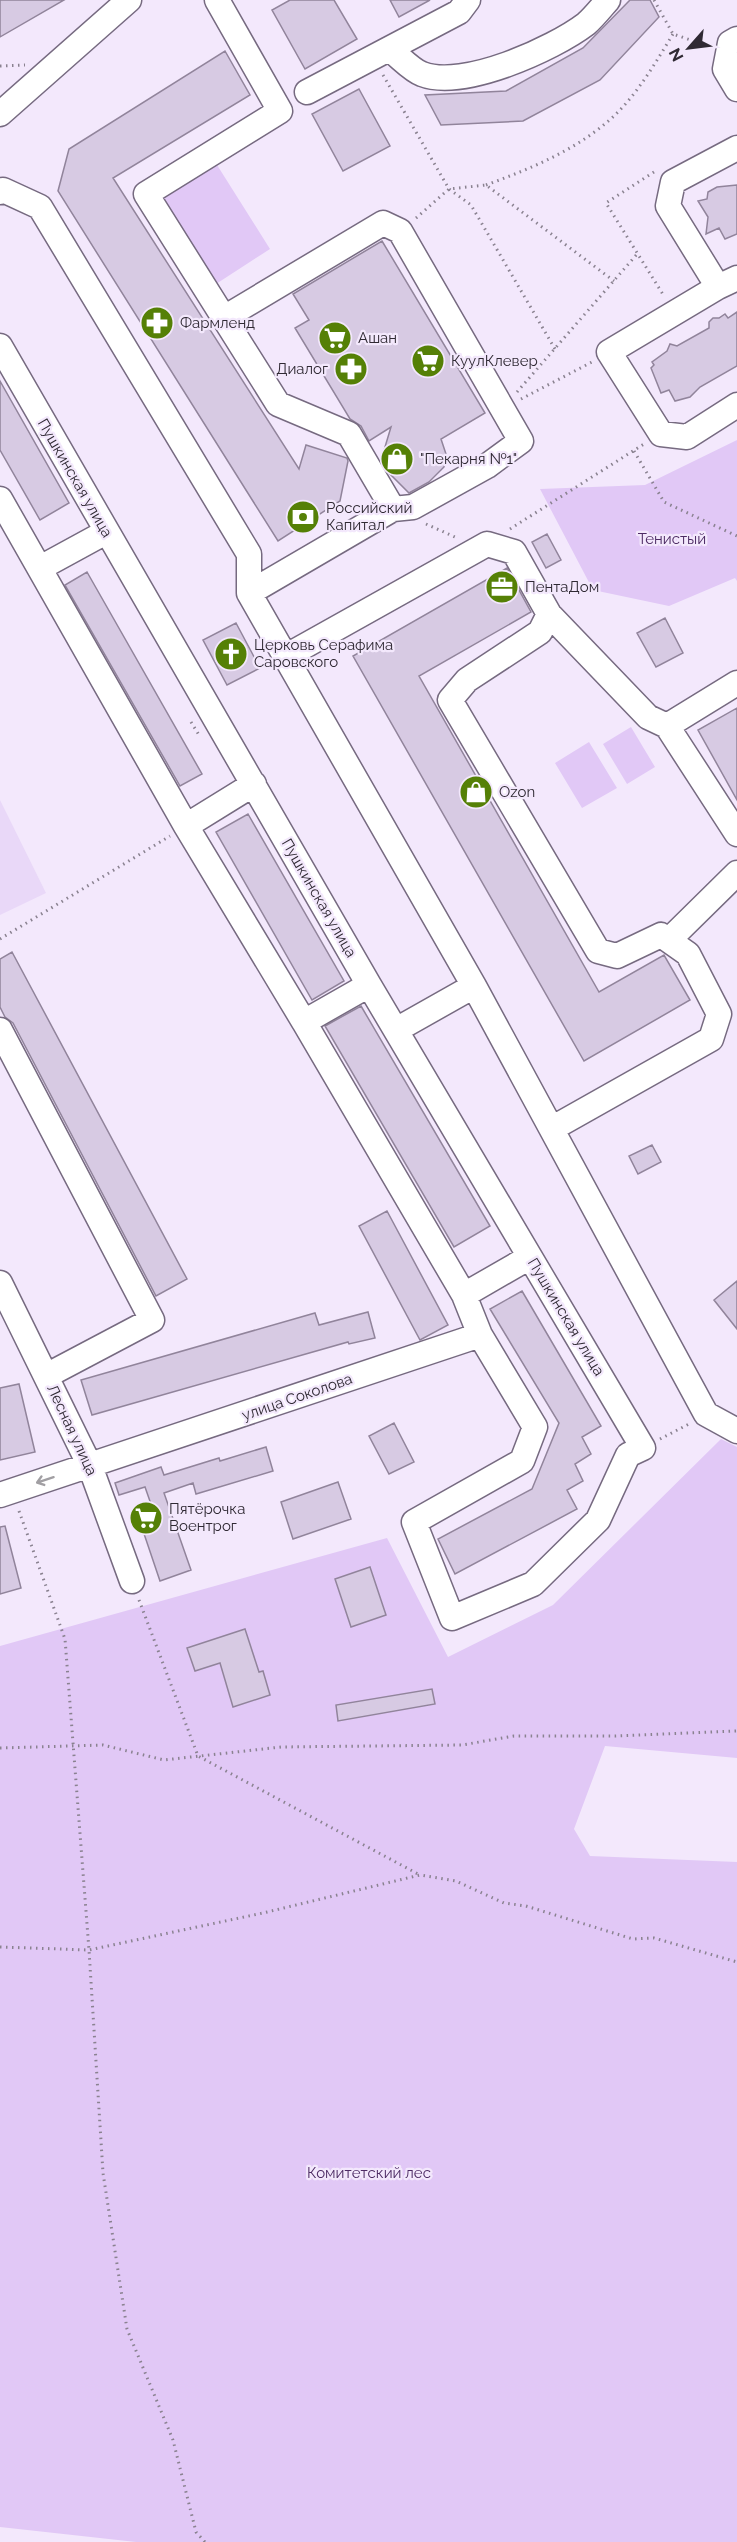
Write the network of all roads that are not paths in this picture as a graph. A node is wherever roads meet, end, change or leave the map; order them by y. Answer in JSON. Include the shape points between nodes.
{"nodes":[{"id":1,"x":129,"y":0,"type":"edge"},
{"id":2,"x":218,"y":0,"type":"edge"},
{"id":3,"x":468,"y":0,"type":"edge"},
{"id":4,"x":608,"y":0,"type":"edge"},
{"id":5,"x":732,"y":46,"type":"edge"},
{"id":6,"x":381,"y":53,"type":"junction"},
{"id":7,"x":737,"y":89,"type":"edge"},
{"id":8,"x":307,"y":92,"type":"dead end"},
{"id":9,"x":0,"y":114,"type":"edge"},
{"id":10,"x":737,"y":148,"type":"edge"},
{"id":11,"x":0,"y":192,"type":"edge"},
{"id":12,"x":727,"y":282,"type":"edge"},
{"id":13,"x":224,"y":318,"type":"junction"},
{"id":14,"x":0,"y":346,"type":"edge"},
{"id":15,"x":737,"y":405,"type":"edge"},
{"id":16,"x":0,"y":499,"type":"edge"},
{"id":17,"x":393,"y":509,"type":"junction"},
{"id":18,"x":106,"y":532,"type":"junction"},
{"id":19,"x":40,"y":568,"type":"junction"},
{"id":20,"x":249,"y":593,"type":"junction"},
{"id":21,"x":549,"y":614,"type":"junction"},
{"id":22,"x":285,"y":657,"type":"junction"},
{"id":23,"x":737,"y":683,"type":"edge"},
{"id":24,"x":667,"y":726,"type":"junction"},
{"id":25,"x":254,"y":784,"type":"junction"},
{"id":26,"x":186,"y":826,"type":"junction"},
{"id":27,"x":737,"y":834,"type":"edge"},
{"id":28,"x":737,"y":873,"type":"edge"},
{"id":29,"x":669,"y":940,"type":"junction"},
{"id":30,"x":369,"y":985,"type":"junction"},
{"id":31,"x":474,"y":986,"type":"junction"},
{"id":32,"x":304,"y":1022,"type":"junction"},
{"id":33,"x":0,"y":1030,"type":"edge"},
{"id":34,"x":396,"y":1030,"type":"junction"},
{"id":35,"x":553,"y":1128,"type":"junction"},
{"id":36,"x":530,"y":1257,"type":"junction"},
{"id":37,"x":0,"y":1283,"type":"edge"},
{"id":38,"x":464,"y":1295,"type":"junction"},
{"id":39,"x":480,"y":1335,"type":"junction"},
{"id":40,"x":46,"y":1376,"type":"junction"},
{"id":41,"x":737,"y":1431,"type":"edge"},
{"id":42,"x":90,"y":1466,"type":"junction"},
{"id":43,"x":6,"y":1493,"type":"edge"},
{"id":44,"x":132,"y":1581,"type":"road end"}],
"edges":[{"from":1,"to":9,"type":"street"},
{"from":2,"to":13,"type":"street","via":[[280,111],[146,194]]},
{"from":3,"to":6,"type":"street","via":[[459,12]]},
{"from":4,"to":6,"type":"street","via":[[586,23],[531,56],[483,71],[455,77],[422,74]]},
{"from":5,"to":7,"type":"street","via":[[725,69]]},
{"from":6,"to":8,"type":"street"},
{"from":10,"to":12,"type":"street","via":[[672,182],[668,206]]},
{"from":11,"to":20,"type":"street","via":[[40,207],[249,554]]},
{"from":12,"to":15,"type":"street","via":[[609,352],[661,434],[687,436]]},
{"from":13,"to":17,"type":"street","via":[[278,404],[349,434]]},
{"from":13,"to":17,"type":"street","via":[[383,223],[400,231],[521,441],[487,466],[413,507]]},
{"from":14,"to":18,"type":"street","name":"Пушкинская улица"},
{"from":16,"to":19,"type":"street"},
{"from":17,"to":20,"type":"street"},
{"from":18,"to":19,"type":"street"},
{"from":18,"to":25,"type":"street","name":"Пушкинская улица"},
{"from":19,"to":26,"type":"street"},
{"from":20,"to":22,"type":"street"},
{"from":21,"to":22,"type":"street","via":[[514,552],[483,546]]},
{"from":21,"to":24,"type":"street","via":[[648,717]]},
{"from":21,"to":29,"type":"street","via":[[540,632],[466,680],[450,700],[598,951],[617,956],[661,935]]},
{"from":22,"to":31,"type":"street"},
{"from":23,"to":24,"type":"street"},
{"from":24,"to":27,"type":"street"},
{"from":25,"to":26,"type":"street"},
{"from":25,"to":30,"type":"street","name":"Пушкинская улица"},
{"from":26,"to":32,"type":"street"},
{"from":28,"to":29,"type":"street"},
{"from":29,"to":35,"type":"street","via":[[688,954],[719,1014],[711,1038]]},
{"from":30,"to":32,"type":"street"},
{"from":30,"to":34,"type":"street","name":"Пушкинская улица"},
{"from":31,"to":34,"type":"street"},
{"from":31,"to":35,"type":"street"},
{"from":32,"to":38,"type":"street"},
{"from":33,"to":40,"type":"street","via":[[152,1320]]},
{"from":34,"to":36,"type":"street","name":"Пушкинская улица"},
{"from":35,"to":41,"type":"street","via":[[706,1414]]},
{"from":36,"to":38,"type":"street"},
{"from":36,"to":39,"type":"street","name":"Пушкинская улица","via":[[643,1448],[628,1455],[598,1520],[532,1584],[452,1618],[414,1522],[522,1461],[535,1427]]},
{"from":37,"to":40,"type":"street","name":"Лесная улица"},
{"from":38,"to":39,"type":"street"},
{"from":39,"to":42,"type":"street","name":"улица Соколова"},
{"from":40,"to":42,"type":"street","name":"Лесная улица"},
{"from":42,"to":43,"type":"street","name":"улица Соколова","one_way":true},
{"from":42,"to":44,"type":"street","name":"Лесная улица"}]}
